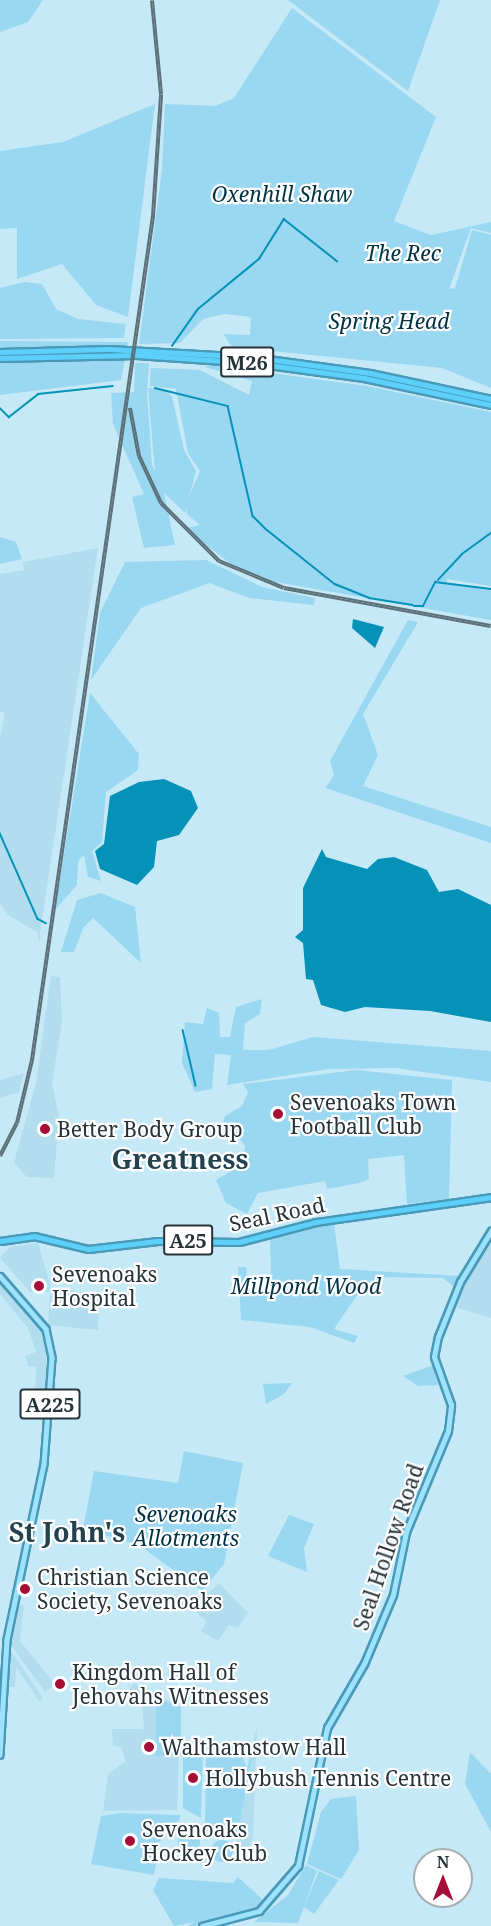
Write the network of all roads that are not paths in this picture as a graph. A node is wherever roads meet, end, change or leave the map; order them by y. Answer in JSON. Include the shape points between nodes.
{"nodes":[{"id":1,"x":0,"y":352,"type":"edge"},
{"id":2,"x":0,"y":358,"type":"edge"},
{"id":3,"x":491,"y":399,"type":"edge"},
{"id":4,"x":491,"y":405,"type":"edge"},
{"id":5,"x":491,"y":1197,"type":"edge"},
{"id":6,"x":491,"y":1231,"type":"edge"},
{"id":7,"x":0,"y":1241,"type":"edge"},
{"id":8,"x":0,"y":1275,"type":"edge"},
{"id":9,"x":0,"y":1755,"type":"edge"},
{"id":10,"x":202,"y":1926,"type":"edge"}],
"edges":[{"from":1,"to":3,"type":"highway","number":"M26","via":[[109,349],[253,357],[369,373]]},
{"from":2,"to":4,"type":"highway","number":"M26","via":[[126,355],[253,363],[364,378]]},
{"from":5,"to":7,"type":"highway","name":"Seal Road","number":"A25","via":[[316,1222],[239,1242],[158,1241],[88,1249],[34,1236]]},
{"from":6,"to":10,"type":"main road","name":"Seal Hollow Road","via":[[459,1282],[438,1337],[435,1357],[451,1405],[448,1431],[406,1532],[393,1595],[364,1664],[327,1728],[298,1866],[260,1911]]},
{"from":8,"to":9,"type":"main road","number":"A225","via":[[46,1329],[52,1358],[44,1464],[6,1645]]}]}
